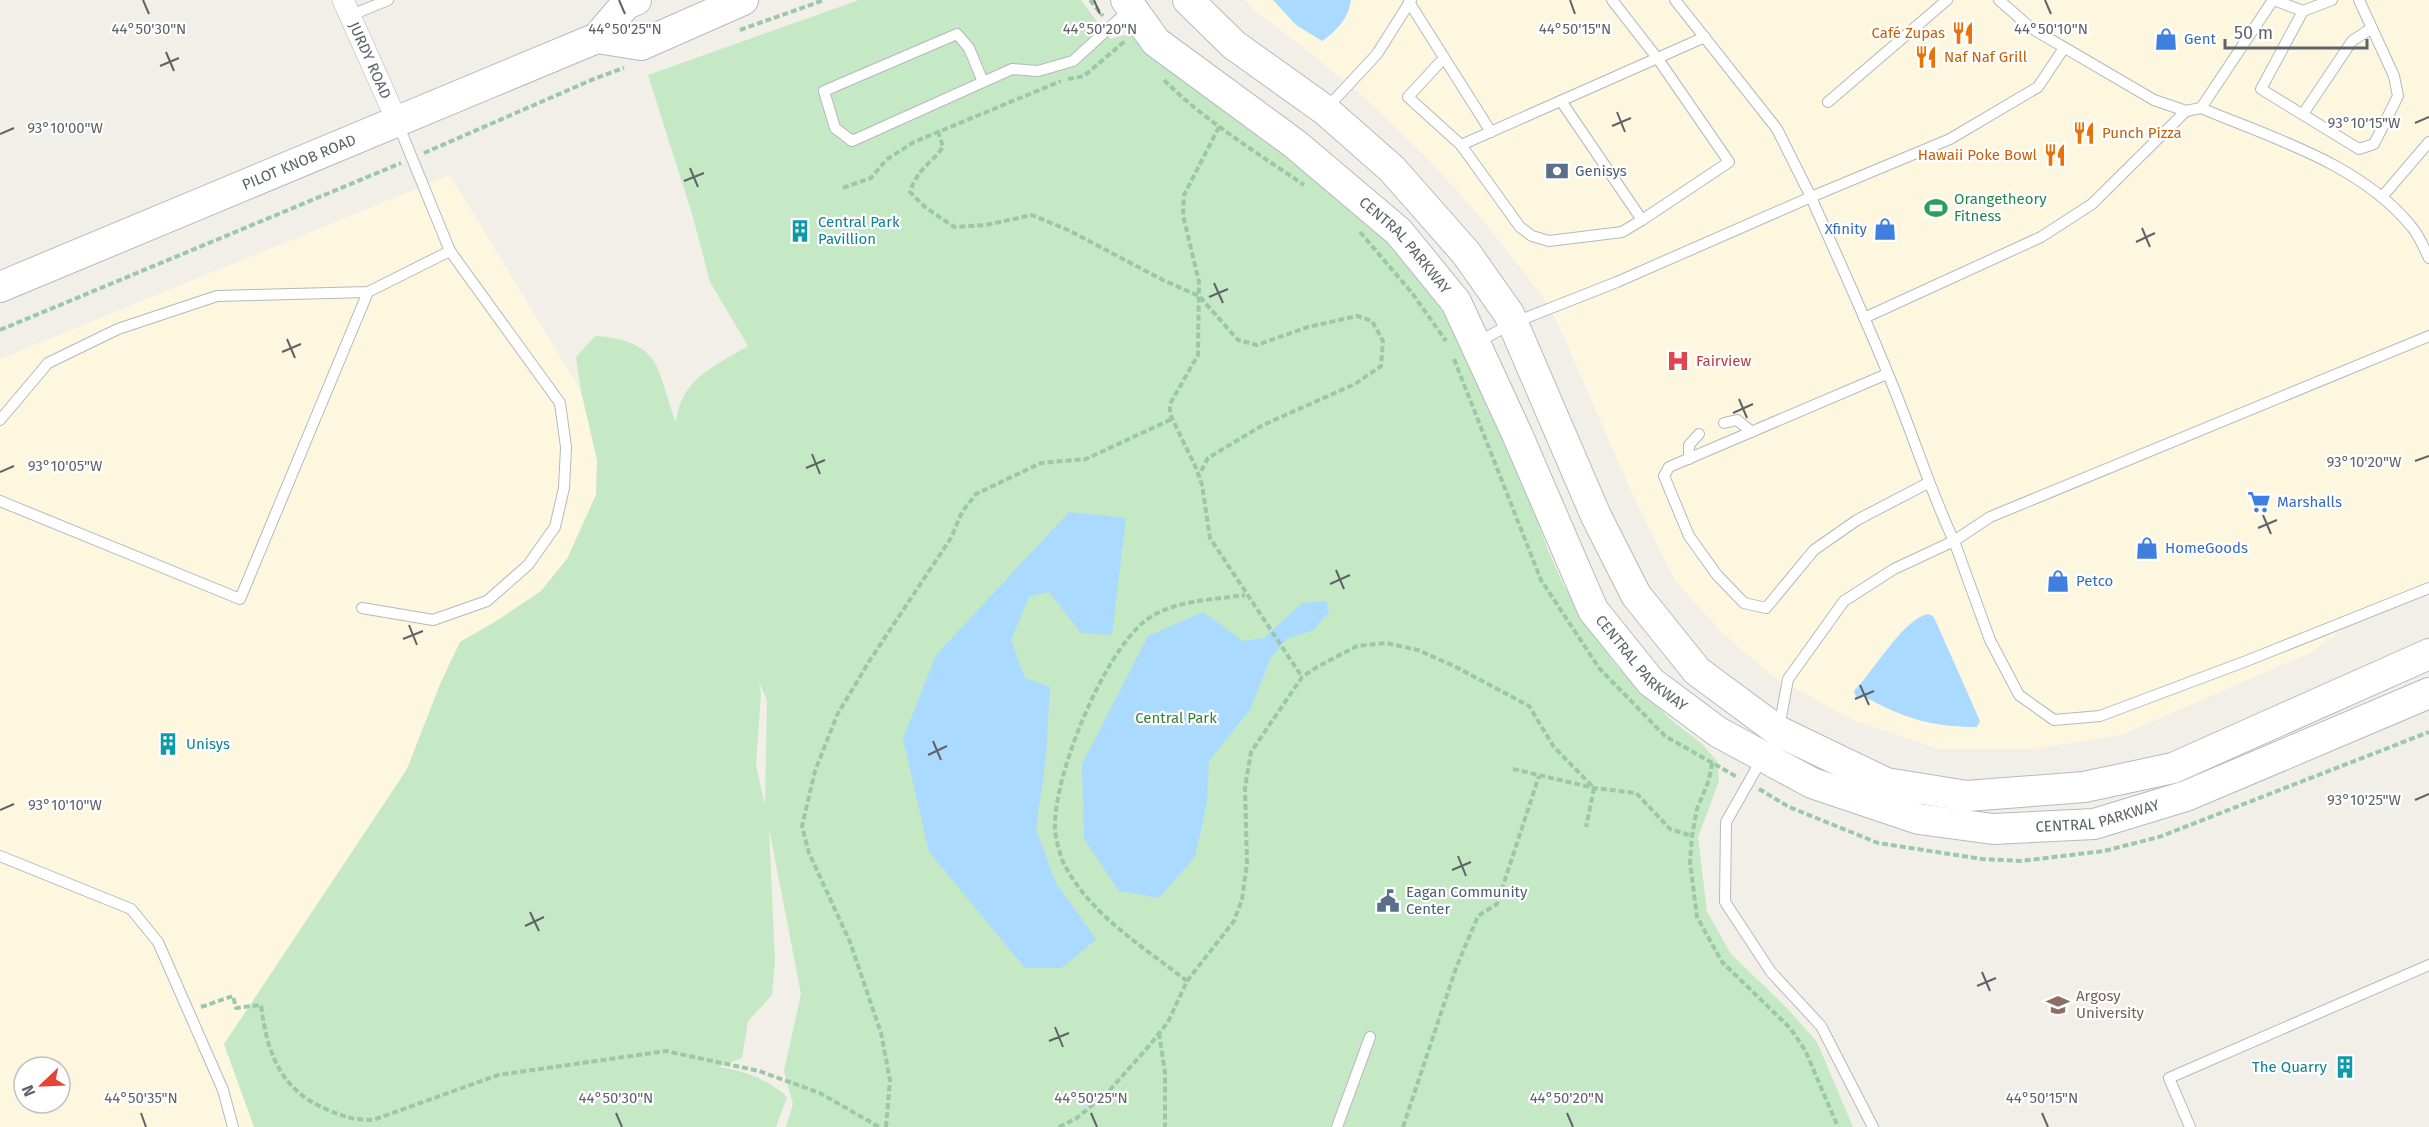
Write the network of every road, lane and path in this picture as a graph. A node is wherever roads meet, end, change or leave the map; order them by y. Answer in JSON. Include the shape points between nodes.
{"nodes":[{"id":1,"x":388,"y":0,"type":"edge"},
{"id":2,"x":636,"y":0,"type":"edge"},
{"id":3,"x":743,"y":0,"type":"edge"},
{"id":4,"x":1188,"y":0,"type":"edge"},
{"id":5,"x":1612,"y":0,"type":"edge"},
{"id":6,"x":1675,"y":0,"type":"edge"},
{"id":7,"x":1947,"y":0,"type":"edge"},
{"id":8,"x":1999,"y":0,"type":"edge"},
{"id":9,"x":2273,"y":0,"type":"edge"},
{"id":10,"x":2332,"y":0,"type":"edge"},
{"id":11,"x":2359,"y":0,"type":"edge"},
{"id":12,"x":1410,"y":1,"type":"edge"},
{"id":13,"x":1129,"y":4,"type":"edge"},
{"id":14,"x":346,"y":8,"type":"edge"},
{"id":15,"x":2303,"y":11,"type":"junction"},
{"id":16,"x":2372,"y":28,"type":"junction"},
{"id":17,"x":597,"y":38,"type":"junction"},
{"id":18,"x":1705,"y":38,"type":"junction"},
{"id":19,"x":1125,"y":41,"type":"dead end"},
{"id":20,"x":2064,"y":48,"type":"junction"},
{"id":21,"x":1444,"y":58,"type":"junction"},
{"id":22,"x":1658,"y":59,"type":"junction"},
{"id":23,"x":982,"y":82,"type":"junction"},
{"id":24,"x":1561,"y":101,"type":"junction"},
{"id":25,"x":1828,"y":102,"type":"dead end"},
{"id":26,"x":2201,"y":108,"type":"junction"},
{"id":27,"x":1325,"y":110,"type":"junction"},
{"id":28,"x":2186,"y":111,"type":"junction"},
{"id":29,"x":2303,"y":114,"type":"junction"},
{"id":30,"x":397,"y":121,"type":"junction"},
{"id":31,"x":1219,"y":127,"type":"dead end"},
{"id":32,"x":938,"y":131,"type":"junction"},
{"id":33,"x":1491,"y":132,"type":"junction"},
{"id":34,"x":2429,"y":142,"type":"edge"},
{"id":35,"x":1461,"y":145,"type":"junction"},
{"id":36,"x":843,"y":188,"type":"dead end"},
{"id":37,"x":1810,"y":197,"type":"junction"},
{"id":38,"x":2382,"y":197,"type":"junction"},
{"id":39,"x":1642,"y":220,"type":"junction"},
{"id":40,"x":450,"y":251,"type":"junction"},
{"id":41,"x":2429,"y":258,"type":"edge"},
{"id":42,"x":0,"y":287,"type":"edge"},
{"id":43,"x":368,"y":292,"type":"junction"},
{"id":44,"x":1199,"y":296,"type":"junction"},
{"id":45,"x":1864,"y":318,"type":"junction"},
{"id":46,"x":1513,"y":323,"type":"junction"},
{"id":47,"x":2429,"y":336,"type":"edge"},
{"id":48,"x":1475,"y":343,"type":"junction"},
{"id":49,"x":1887,"y":374,"type":"junction"},
{"id":50,"x":1172,"y":419,"type":"junction"},
{"id":51,"x":0,"y":420,"type":"edge"},
{"id":52,"x":1724,"y":423,"type":"dead end"},
{"id":53,"x":1752,"y":432,"type":"junction"},
{"id":54,"x":1699,"y":434,"type":"dead end"},
{"id":55,"x":1689,"y":459,"type":"junction"},
{"id":56,"x":1199,"y":475,"type":"junction"},
{"id":57,"x":1928,"y":483,"type":"junction"},
{"id":58,"x":0,"y":501,"type":"edge"},
{"id":59,"x":1954,"y":541,"type":"junction"},
{"id":60,"x":2429,"y":588,"type":"edge"},
{"id":61,"x":1245,"y":595,"type":"junction"},
{"id":62,"x":362,"y":608,"type":"dead end"},
{"id":63,"x":2429,"y":654,"type":"edge"},
{"id":64,"x":1302,"y":677,"type":"junction"},
{"id":65,"x":2429,"y":693,"type":"edge"},
{"id":66,"x":1771,"y":744,"type":"junction"},
{"id":67,"x":1513,"y":769,"type":"dead end"},
{"id":68,"x":1539,"y":776,"type":"junction"},
{"id":69,"x":1594,"y":789,"type":"junction"},
{"id":70,"x":1586,"y":827,"type":"dead end"},
{"id":71,"x":1692,"y":836,"type":"dead end"},
{"id":72,"x":0,"y":856,"type":"edge"},
{"id":73,"x":2429,"y":964,"type":"edge"},
{"id":74,"x":1187,"y":981,"type":"junction"},
{"id":75,"x":201,"y":1007,"type":"dead end"},
{"id":76,"x":1159,"y":1033,"type":"junction"},
{"id":77,"x":1370,"y":1037,"type":"dead end"},
{"id":78,"x":373,"y":1120,"type":"junction"},
{"id":79,"x":233,"y":1127,"type":"edge"},
{"id":80,"x":367,"y":1127,"type":"edge"},
{"id":81,"x":879,"y":1127,"type":"edge"},
{"id":82,"x":886,"y":1127,"type":"edge"},
{"id":83,"x":1059,"y":1127,"type":"edge"},
{"id":84,"x":1165,"y":1127,"type":"edge"},
{"id":85,"x":1337,"y":1127,"type":"edge"},
{"id":86,"x":1403,"y":1127,"type":"edge"},
{"id":87,"x":1873,"y":1127,"type":"edge"},
{"id":88,"x":2190,"y":1127,"type":"edge"}],
"edges":[{"from":1,"to":14,"type":"lane"},
{"from":2,"to":17,"type":"street","name":"PILOT KNOB ROAD","via":[[626,4]]},
{"from":3,"to":17,"type":"street","via":[[641,45]]},
{"from":4,"to":27,"type":"street","name":"CENTRAL PARKWAY","via":[[1234,45]]},
{"from":5,"to":22,"type":"lane"},
{"from":6,"to":18,"type":"lane"},
{"from":7,"to":25,"type":"lane"},
{"from":8,"to":20,"type":"lane","via":[[2031,28]]},
{"from":9,"to":15,"type":"lane"},
{"from":9,"to":26,"type":"lane"},
{"from":10,"to":15,"type":"lane"},
{"from":11,"to":16,"type":"lane"},
{"from":12,"to":21,"type":"lane"},
{"from":12,"to":27,"type":"lane","via":[[1377,54]]},
{"from":13,"to":23,"type":"lane","via":[[1073,61],[1038,71],[1012,69]]},
{"from":13,"to":48,"type":"street","name":"CENTRAL PARKWAY","via":[[1156,42],[1295,144],[1399,232],[1456,302]]},
{"from":14,"to":30,"type":"street","name":"JURDY ROAD"},
{"from":15,"to":29,"type":"lane","via":[[2261,89]]},
{"from":16,"to":29,"type":"lane","via":[[2352,41]]},
{"from":16,"to":29,"type":"lane","via":[[2394,76],[2398,96],[2374,144],[2360,149]]},
{"from":17,"to":30,"type":"street","name":"PILOT KNOB ROAD"},
{"from":18,"to":22,"type":"lane"},
{"from":18,"to":37,"type":"lane","via":[[1777,129]]},
{"from":19,"to":32,"type":"path","via":[[1084,76]]},
{"from":20,"to":28,"type":"lane","via":[[2154,100]]},
{"from":20,"to":37,"type":"lane","via":[[2038,87],[1950,139]]},
{"from":21,"to":33,"type":"lane"},
{"from":21,"to":35,"type":"lane","via":[[1408,97]]},
{"from":22,"to":24,"type":"lane"},
{"from":22,"to":39,"type":"lane","via":[[1729,162]]},
{"from":23,"to":23,"type":"lane","via":[[969,48],[957,34],[824,91],[835,128],[852,141]]},
{"from":24,"to":33,"type":"lane"},
{"from":24,"to":39,"type":"lane"},
{"from":26,"to":28,"type":"lane"},
{"from":26,"to":38,"type":"lane","via":[[2328,160]]},
{"from":27,"to":46,"type":"street","name":"CENTRAL PARKWAY","via":[[1392,170],[1466,253]]},
{"from":28,"to":45,"type":"lane","via":[[2092,204],[2041,237]]},
{"from":30,"to":40,"type":"lane"},
{"from":30,"to":42,"type":"street","name":"PILOT KNOB ROAD"},
{"from":31,"to":44,"type":"path","via":[[1184,195],[1183,215]]},
{"from":32,"to":36,"type":"path","via":[[886,160],[871,178]]},
{"from":32,"to":44,"type":"path","via":[[943,147],[916,174],[910,192],[954,227],[1032,215]]},
{"from":33,"to":35,"type":"lane"},
{"from":34,"to":38,"type":"lane"},
{"from":35,"to":39,"type":"lane","via":[[1520,227],[1532,236],[1549,241],[1606,235],[1622,232]]},
{"from":37,"to":45,"type":"lane"},
{"from":37,"to":46,"type":"lane"},
{"from":38,"to":41,"type":"lane","via":[[2413,228]]},
{"from":40,"to":43,"type":"lane"},
{"from":40,"to":62,"type":"lane","via":[[560,403],[566,457],[555,527],[528,565],[487,602],[433,620]]},
{"from":43,"to":51,"type":"lane","via":[[217,296],[118,329],[48,363]]},
{"from":43,"to":58,"type":"lane","via":[[240,599]]},
{"from":44,"to":50,"type":"path","via":[[1198,355],[1170,404]]},
{"from":44,"to":56,"type":"path","via":[[1238,340],[1257,345],[1308,327],[1357,316],[1372,321],[1383,341],[1381,366],[1355,384],[1254,431],[1208,458]]},
{"from":45,"to":49,"type":"lane"},
{"from":46,"to":48,"type":"lane"},
{"from":46,"to":66,"type":"street","name":"CENTRAL PARKWAY","via":[[1596,516],[1636,595],[1697,671]]},
{"from":47,"to":59,"type":"lane","via":[[1990,517]]},
{"from":48,"to":66,"type":"street","name":"CENTRAL PARKWAY","via":[[1593,610],[1651,682],[1718,732]]},
{"from":49,"to":53,"type":"lane"},
{"from":49,"to":57,"type":"lane"},
{"from":50,"to":56,"type":"path"},
{"from":50,"to":82,"type":"path","via":[[1086,459],[1041,463],[976,494],[843,706],[814,771],[802,826],[809,853],[850,942],[881,1033],[890,1080]]},
{"from":52,"to":53,"type":"lane","via":[[1737,420]]},
{"from":53,"to":55,"type":"lane"},
{"from":54,"to":55,"type":"lane","via":[[1689,445]]},
{"from":55,"to":57,"type":"lane","via":[[1669,467],[1664,476],[1689,536],[1717,576],[1744,603],[1766,608],[1814,550],[1857,520]]},
{"from":56,"to":61,"type":"path","via":[[1210,538]]},
{"from":57,"to":59,"type":"lane"},
{"from":59,"to":60,"type":"lane","via":[[1990,640],[2019,695],[2054,720],[2100,716]]},
{"from":59,"to":66,"type":"lane","via":[[1894,569],[1844,601],[1788,679]]},
{"from":61,"to":64,"type":"path"},
{"from":61,"to":74,"type":"path","via":[[1171,607],[1145,621],[1123,645],[1104,676],[1074,740],[1059,793],[1055,831],[1071,876],[1097,911]]},
{"from":63,"to":66,"type":"street","name":"CENTRAL PARKWAY","via":[[2173,768],[2084,788],[1967,796],[1886,783]]},
{"from":64,"to":69,"type":"path","via":[[1357,646],[1386,643],[1418,650],[1528,706],[1554,747]]},
{"from":64,"to":74,"type":"path","via":[[1251,752],[1245,788],[1247,864],[1234,921]]},
{"from":65,"to":66,"type":"street","name":"CENTRAL PARKWAY","via":[[2186,796],[2094,824],[1993,829],[1919,819],[1812,783]]},
{"from":66,"to":87,"type":"lane","via":[[1726,822],[1725,902],[1771,972],[1821,1026]]},
{"from":67,"to":68,"type":"path"},
{"from":68,"to":69,"type":"path"},
{"from":68,"to":86,"type":"path","via":[[1497,904],[1478,916],[1456,968]]},
{"from":69,"to":70,"type":"path"},
{"from":69,"to":71,"type":"path","via":[[1636,793],[1670,829]]},
{"from":72,"to":79,"type":"lane","via":[[131,909],[158,942],[222,1090]]},
{"from":73,"to":88,"type":"lane","via":[[2169,1078]]},
{"from":74,"to":76,"type":"path"},
{"from":75,"to":78,"type":"path","via":[[233,996],[236,1008],[261,1005],[273,1059],[290,1087],[317,1105],[353,1120]]},
{"from":76,"to":83,"type":"path","via":[[1109,1091],[1077,1118]]},
{"from":76,"to":84,"type":"path","via":[[1165,1073]]},
{"from":77,"to":85,"type":"lane"},
{"from":78,"to":80,"type":"path"},
{"from":78,"to":81,"type":"path","via":[[498,1075],[666,1051],[759,1071],[820,1093]]}]}
